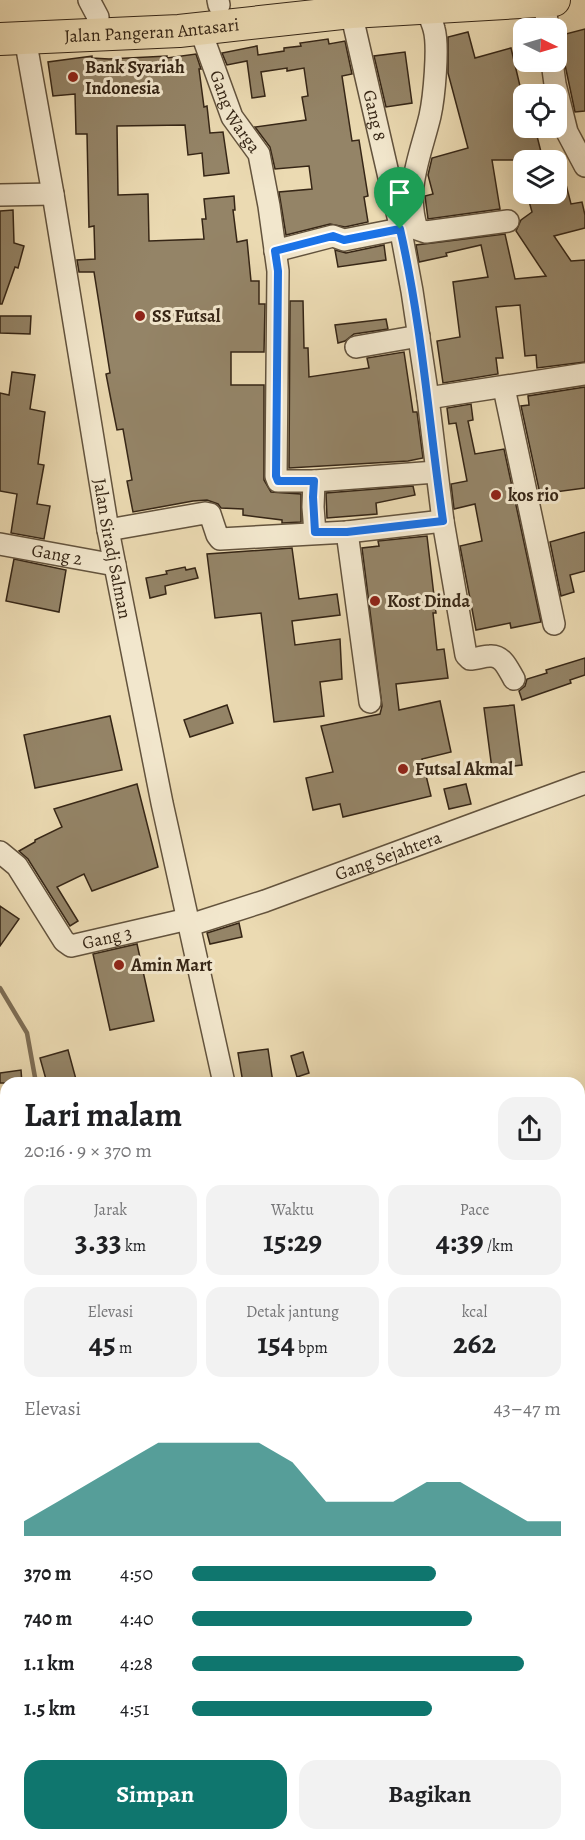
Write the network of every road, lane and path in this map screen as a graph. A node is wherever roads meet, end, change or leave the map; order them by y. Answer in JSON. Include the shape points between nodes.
{"nodes":[{"id":1,"x":281,"y":0,"type":"edge"},
{"id":2,"x":544,"y":0,"type":"edge"},
{"id":3,"x":554,"y":0,"type":"edge"},
{"id":4,"x":219,"y":2,"type":"edge"},
{"id":5,"x":426,"y":7,"type":"junction"},
{"id":6,"x":93,"y":8,"type":"edge"},
{"id":7,"x":351,"y":12,"type":"junction"},
{"id":8,"x":547,"y":18,"type":"edge"},
{"id":9,"x":200,"y":29,"type":"junction"},
{"id":10,"x":8,"y":33,"type":"edge"},
{"id":11,"x":553,"y":72,"type":"edge"},
{"id":12,"x":585,"y":166,"type":"edge"},
{"id":13,"x":53,"y":194,"type":"junction"},
{"id":14,"x":0,"y":195,"type":"edge"},
{"id":15,"x":508,"y":221,"type":"dead end"},
{"id":16,"x":400,"y":229,"type":"junction"},
{"id":17,"x":275,"y":251,"type":"junction"},
{"id":18,"x":419,"y":336,"type":"junction"},
{"id":19,"x":356,"y":347,"type":"dead end"},
{"id":20,"x":585,"y":374,"type":"edge"},
{"id":21,"x":504,"y":388,"type":"junction"},
{"id":22,"x":428,"y":398,"type":"junction"},
{"id":23,"x":436,"y":472,"type":"junction"},
{"id":24,"x":314,"y":481,"type":"junction"},
{"id":25,"x":443,"y":521,"type":"junction"},
{"id":26,"x":108,"y":530,"type":"junction"},
{"id":27,"x":315,"y":532,"type":"junction"},
{"id":28,"x":347,"y":532,"type":"junction"},
{"id":29,"x":0,"y":544,"type":"edge"},
{"id":30,"x":115,"y":566,"type":"junction"},
{"id":31,"x":554,"y":624,"type":"dead end"},
{"id":32,"x":514,"y":679,"type":"dead end"},
{"id":33,"x":370,"y":702,"type":"dead end"},
{"id":34,"x":585,"y":783,"type":"edge"},
{"id":35,"x":0,"y":852,"type":"edge"},
{"id":36,"x":189,"y":922,"type":"junction"},
{"id":37,"x":222,"y":1077,"type":"edge"}],
"edges":[{"from":1,"to":4,"type":"highway","name":"Jalan Pangeran Antasari"},
{"from":2,"to":3,"type":"highway","name":"Jalan Pangeran Antasari"},
{"from":2,"to":5,"type":"highway","name":"Jalan Pangeran Antasari"},
{"from":2,"to":8,"type":"street"},
{"from":4,"to":6,"type":"highway","name":"Jalan Pangeran Antasari","via":[[155,13]]},
{"from":5,"to":7,"type":"highway","name":"Jalan Pangeran Antasari"},
{"from":5,"to":15,"type":"street","via":[[435,30],[435,75],[430,115],[412,186],[417,228],[426,232]]},
{"from":6,"to":10,"type":"highway","name":"Jalan Pangeran Antasari"},
{"from":7,"to":9,"type":"highway","name":"Jalan Pangeran Antasari"},
{"from":7,"to":16,"type":"street","name":"Gang 8"},
{"from":9,"to":10,"type":"highway","name":"Jalan Pangeran Antasari"},
{"from":9,"to":17,"type":"street","name":"Gang Warga","via":[[232,117],[259,154]]},
{"from":10,"to":13,"type":"street","name":"Jalan Siradj Salman"},
{"from":11,"to":12,"type":"street","via":[[567,132]]},
{"from":13,"to":14,"type":"street"},
{"from":13,"to":26,"type":"street","name":"Jalan Siradj Salman"},
{"from":16,"to":17,"type":"street","via":[[344,240],[333,236]]},
{"from":16,"to":18,"type":"street","name":"Gang 8"},
{"from":17,"to":24,"type":"street","name":"Gang Warga","via":[[276,476],[278,481]]},
{"from":18,"to":19,"type":"street"},
{"from":18,"to":22,"type":"street","name":"Gang 8"},
{"from":20,"to":21,"type":"street"},
{"from":21,"to":22,"type":"street"},
{"from":21,"to":31,"type":"street"},
{"from":22,"to":23,"type":"street","name":"Gang 8"},
{"from":23,"to":24,"type":"street"},
{"from":23,"to":25,"type":"street","name":"Gang 8"},
{"from":24,"to":27,"type":"street"},
{"from":25,"to":28,"type":"street"},
{"from":25,"to":32,"type":"street","name":"Gang 8","via":[[466,655],[498,657]]},
{"from":26,"to":27,"type":"street","via":[[205,513],[210,514],[220,539]]},
{"from":26,"to":30,"type":"street","name":"Jalan Siradj Salman"},
{"from":27,"to":28,"type":"street"},
{"from":28,"to":33,"type":"street"},
{"from":29,"to":30,"type":"street","name":"Gang 2"},
{"from":30,"to":36,"type":"street","name":"Jalan Siradj Salman"},
{"from":34,"to":36,"type":"street","name":"Gang Sejahtera","via":[[266,901]]},
{"from":35,"to":36,"type":"street","name":"Gang 3","via":[[17,866],[64,941],[71,946]]},
{"from":36,"to":37,"type":"street","name":"Jalan Siradj Salman"}]}
